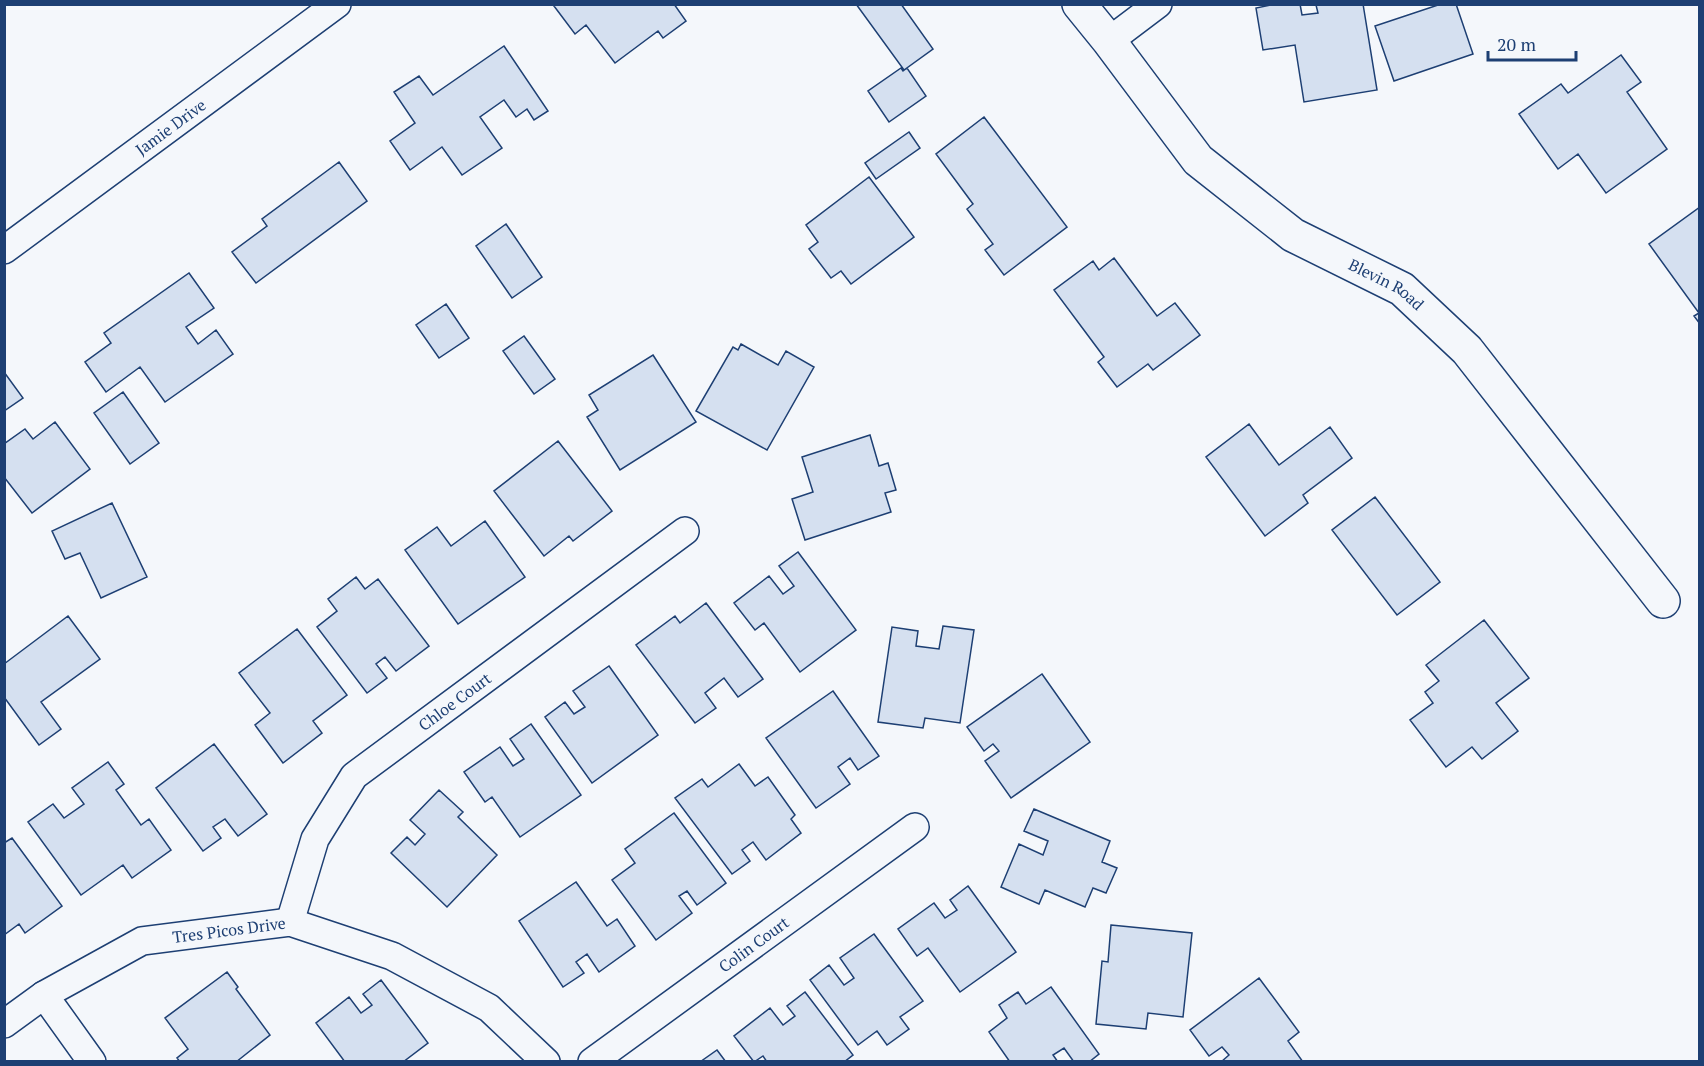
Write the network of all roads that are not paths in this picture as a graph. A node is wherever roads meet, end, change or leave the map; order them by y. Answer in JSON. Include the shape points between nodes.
{"nodes":[{"id":1,"x":337,"y":4,"type":"edge"},
{"id":2,"x":1078,"y":4,"type":"edge"},
{"id":3,"x":1158,"y":4,"type":"edge"},
{"id":4,"x":1110,"y":41,"type":"junction"},
{"id":5,"x":4,"y":250,"type":"edge"},
{"id":6,"x":685,"y":531,"type":"dead end"},
{"id":7,"x":1664,"y":601,"type":"dead end"},
{"id":8,"x":915,"y":826,"type":"dead end"},
{"id":9,"x":290,"y":922,"type":"junction"},
{"id":10,"x":44,"y":995,"type":"junction"},
{"id":11,"x":4,"y":1024,"type":"edge"},
{"id":12,"x":92,"y":1062,"type":"edge"},
{"id":13,"x":546,"y":1062,"type":"edge"},
{"id":14,"x":592,"y":1062,"type":"edge"}],
"edges":[{"from":1,"to":5,"type":"street","name":"Jamie Drive"},
{"from":2,"to":4,"type":"street","name":"Blevin Road"},
{"from":3,"to":4,"type":"street"},
{"from":4,"to":7,"type":"street","name":"Blevin Road","via":[[1198,160],[1293,235],[1402,289],[1467,350]]},
{"from":6,"to":9,"type":"street","name":"Chloe Court","via":[[354,776],[315,839]]},
{"from":8,"to":14,"type":"street","name":"Colin Court"},
{"from":9,"to":10,"type":"street","name":"Tres Picos Drive","via":[[142,942]]},
{"from":9,"to":13,"type":"street","name":"Tres Picos Drive","via":[[392,956],[489,1008]]},
{"from":10,"to":11,"type":"street","name":"Tres Picos Drive"},
{"from":10,"to":12,"type":"street"}]}
